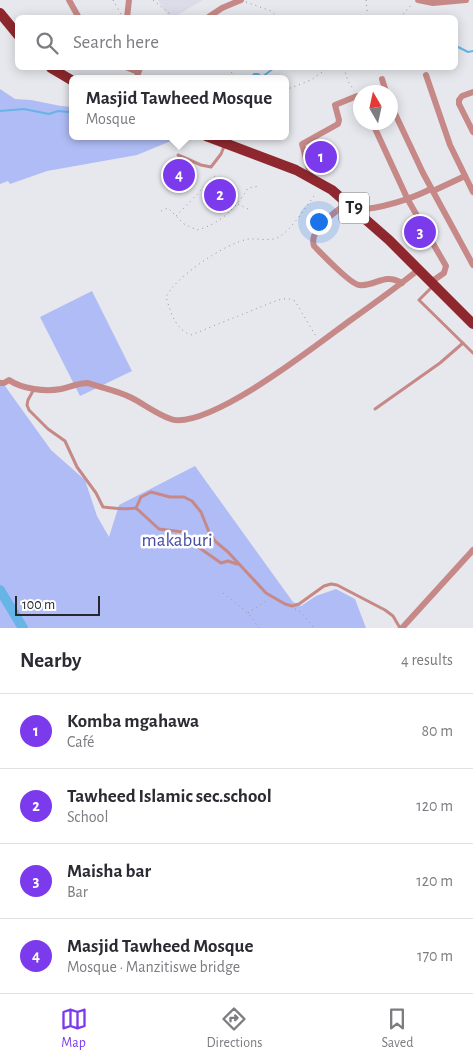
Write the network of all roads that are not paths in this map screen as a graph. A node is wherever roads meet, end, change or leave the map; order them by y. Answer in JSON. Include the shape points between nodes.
{"nodes":[{"id":1,"x":69,"y":0,"type":"edge"},
{"id":2,"x":129,"y":0,"type":"edge"},
{"id":3,"x":240,"y":0,"type":"edge"},
{"id":4,"x":417,"y":0,"type":"edge"},
{"id":5,"x":466,"y":0,"type":"edge"},
{"id":6,"x":0,"y":14,"type":"edge"},
{"id":7,"x":77,"y":15,"type":"edge"},
{"id":8,"x":126,"y":15,"type":"edge"},
{"id":9,"x":212,"y":15,"type":"edge"},
{"id":10,"x":15,"y":32,"type":"edge"},
{"id":11,"x":54,"y":70,"type":"edge"},
{"id":12,"x":426,"y":75,"type":"dead end"},
{"id":13,"x":69,"y":79,"type":"edge"},
{"id":14,"x":382,"y":79,"type":"dead end"},
{"id":15,"x":384,"y":85,"type":"edge"},
{"id":16,"x":473,"y":92,"type":"edge"},
{"id":17,"x":353,"y":99,"type":"edge"},
{"id":18,"x":398,"y":120,"type":"edge"},
{"id":19,"x":376,"y":130,"type":"edge"},
{"id":20,"x":473,"y":132,"type":"edge"},
{"id":21,"x":216,"y":140,"type":"edge"},
{"id":22,"x":226,"y":144,"type":"junction"},
{"id":23,"x":178,"y":155,"type":"dead end"},
{"id":24,"x":465,"y":176,"type":"junction"},
{"id":25,"x":311,"y":177,"type":"junction"},
{"id":26,"x":432,"y":190,"type":"junction"},
{"id":27,"x":473,"y":192,"type":"edge"},
{"id":28,"x":408,"y":200,"type":"junction"},
{"id":29,"x":348,"y":202,"type":"junction"},
{"id":30,"x":356,"y":210,"type":"junction"},
{"id":31,"x":473,"y":265,"type":"edge"},
{"id":32,"x":418,"y":270,"type":"junction"},
{"id":33,"x":402,"y":283,"type":"junction"},
{"id":34,"x":433,"y":283,"type":"junction"},
{"id":35,"x":473,"y":324,"type":"edge"},
{"id":36,"x":463,"y":343,"type":"junction"},
{"id":37,"x":473,"y":353,"type":"edge"},
{"id":38,"x":0,"y":383,"type":"edge"},
{"id":39,"x":35,"y":389,"type":"junction"},
{"id":40,"x":375,"y":409,"type":"dead end"},
{"id":41,"x":136,"y":508,"type":"junction"},
{"id":42,"x":473,"y":550,"type":"edge"},
{"id":43,"x":240,"y":565,"type":"junction"},
{"id":44,"x":401,"y":628,"type":"edge"}],
"edges":[{"from":1,"to":7,"type":"street"},
{"from":2,"to":8,"type":"street"},
{"from":3,"to":9,"type":"street"},
{"from":4,"to":5,"type":"street"},
{"from":6,"to":10,"type":"highway"},
{"from":11,"to":13,"type":"highway"},
{"from":12,"to":24,"type":"street","via":[[440,120]]},
{"from":14,"to":15,"type":"street"},
{"from":16,"to":20,"type":"street","via":[[459,100]]},
{"from":17,"to":25,"type":"street","via":[[335,105],[338,124],[302,144]]},
{"from":18,"to":26,"type":"street"},
{"from":19,"to":28,"type":"street"},
{"from":21,"to":22,"type":"highway","number":"T9"},
{"from":22,"to":23,"type":"lane","via":[[211,168]]},
{"from":22,"to":25,"type":"highway","number":"T9"},
{"from":24,"to":26,"type":"street"},
{"from":24,"to":27,"type":"street"},
{"from":25,"to":29,"type":"highway","number":"T9"},
{"from":26,"to":28,"type":"street"},
{"from":26,"to":31,"type":"street"},
{"from":28,"to":30,"type":"street","via":[[380,208]]},
{"from":28,"to":34,"type":"street","via":[[446,266],[444,273]]},
{"from":29,"to":30,"type":"highway","number":"T9"},
{"from":29,"to":33,"type":"street","via":[[314,233],[314,246],[354,283],[365,284],[390,278]]},
{"from":30,"to":32,"type":"highway","number":"T9"},
{"from":32,"to":33,"type":"street"},
{"from":32,"to":34,"type":"highway","number":"T9"},
{"from":33,"to":39,"type":"street","via":[[287,368],[204,414],[182,420],[171,419],[130,396],[88,383],[58,389]]},
{"from":34,"to":35,"type":"highway","number":"T9"},
{"from":34,"to":36,"type":"lane","via":[[419,300]]},
{"from":36,"to":37,"type":"lane"},
{"from":36,"to":40,"type":"lane"},
{"from":38,"to":39,"type":"street","via":[[9,380]]},
{"from":39,"to":41,"type":"lane","via":[[28,400],[29,410],[65,441],[77,467],[103,507]]},
{"from":41,"to":43,"type":"lane","via":[[159,529],[183,532],[191,542],[221,563],[228,561]]},
{"from":41,"to":43,"type":"lane","via":[[141,497],[151,492],[188,498],[197,505],[213,538]]},
{"from":42,"to":44,"type":"street"},
{"from":43,"to":44,"type":"lane","via":[[272,597],[292,606],[324,586],[337,585],[385,610]]}]}
